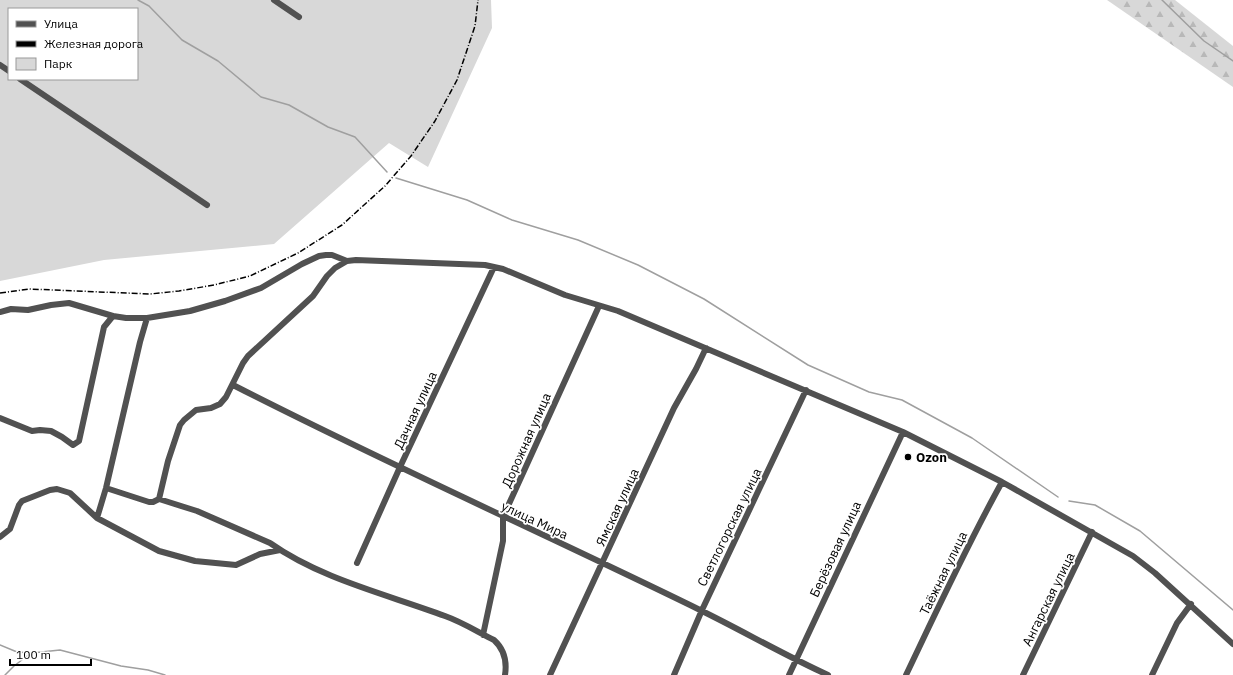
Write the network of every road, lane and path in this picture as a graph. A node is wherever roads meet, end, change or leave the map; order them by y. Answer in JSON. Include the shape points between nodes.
{"nodes":[{"id":1,"x":274,"y":0,"type":"edge"},
{"id":2,"x":299,"y":17,"type":"dead end"},
{"id":3,"x":21,"y":80,"type":"edge"},
{"id":4,"x":207,"y":205,"type":"dead end"},
{"id":5,"x":347,"y":261,"type":"junction"},
{"id":6,"x":494,"y":267,"type":"junction"},
{"id":7,"x":598,"y":306,"type":"junction"},
{"id":8,"x":0,"y":312,"type":"edge"},
{"id":9,"x":113,"y":316,"type":"junction"},
{"id":10,"x":147,"y":318,"type":"junction"},
{"id":11,"x":706,"y":348,"type":"junction"},
{"id":12,"x":233,"y":385,"type":"junction"},
{"id":13,"x":806,"y":390,"type":"junction"},
{"id":14,"x":0,"y":418,"type":"edge"},
{"id":15,"x":903,"y":432,"type":"junction"},
{"id":16,"x":400,"y":467,"type":"junction"},
{"id":17,"x":1002,"y":482,"type":"junction"},
{"id":18,"x":106,"y":488,"type":"junction"},
{"id":19,"x":159,"y":498,"type":"junction"},
{"id":20,"x":503,"y":516,"type":"junction"},
{"id":21,"x":96,"y":518,"type":"junction"},
{"id":22,"x":1092,"y":532,"type":"junction"},
{"id":23,"x":0,"y":538,"type":"edge"},
{"id":24,"x":280,"y":550,"type":"junction"},
{"id":25,"x":357,"y":563,"type":"dead end"},
{"id":26,"x":602,"y":563,"type":"junction"},
{"id":27,"x":1191,"y":604,"type":"junction"},
{"id":28,"x":702,"y":610,"type":"junction"},
{"id":29,"x":483,"y":635,"type":"junction"},
{"id":30,"x":1233,"y":644,"type":"edge"},
{"id":31,"x":796,"y":660,"type":"junction"},
{"id":32,"x":505,"y":675,"type":"edge"},
{"id":33,"x":550,"y":675,"type":"edge"},
{"id":34,"x":674,"y":675,"type":"edge"},
{"id":35,"x":789,"y":675,"type":"edge"},
{"id":36,"x":828,"y":675,"type":"edge"},
{"id":37,"x":906,"y":675,"type":"edge"},
{"id":38,"x":1023,"y":675,"type":"edge"},
{"id":39,"x":1152,"y":675,"type":"edge"}],
"edges":[{"from":1,"to":2,"type":"street"},
{"from":3,"to":4,"type":"street"},
{"from":5,"to":6,"type":"street"},
{"from":5,"to":10,"type":"street","via":[[332,255],[319,256],[261,288],[225,301],[190,311]]},
{"from":5,"to":12,"type":"street","via":[[335,268],[312,296],[248,356]]},
{"from":6,"to":7,"type":"street"},
{"from":6,"to":16,"type":"street","name":"Дачная улица"},
{"from":7,"to":11,"type":"street","via":[[618,311]]},
{"from":7,"to":20,"type":"street","name":"Дорожная улица"},
{"from":8,"to":9,"type":"street","via":[[69,303]]},
{"from":9,"to":10,"type":"street"},
{"from":9,"to":14,"type":"street","via":[[104,327],[79,442],[73,446],[51,431],[32,431]]},
{"from":10,"to":18,"type":"street"},
{"from":11,"to":13,"type":"street"},
{"from":11,"to":26,"type":"street","name":"Ямская улица","via":[[674,408]]},
{"from":12,"to":16,"type":"street","name":"улица Мира"},
{"from":12,"to":19,"type":"street","via":[[220,404],[196,410],[180,425]]},
{"from":13,"to":15,"type":"street"},
{"from":13,"to":28,"type":"street","name":"Светлогорская улица"},
{"from":15,"to":17,"type":"street"},
{"from":15,"to":31,"type":"street","name":"Берёзовая улица"},
{"from":16,"to":20,"type":"street","name":"улица Мира"},
{"from":16,"to":25,"type":"street","name":"Дачная улица"},
{"from":17,"to":22,"type":"street"},
{"from":17,"to":37,"type":"street","name":"Таёжная улица"},
{"from":18,"to":19,"type":"street","via":[[148,502]]},
{"from":18,"to":21,"type":"street"},
{"from":19,"to":24,"type":"street","via":[[270,542]]},
{"from":20,"to":26,"type":"street","name":"улица Мира"},
{"from":20,"to":29,"type":"street","name":"Дорожная улица","via":[[503,541]]},
{"from":21,"to":23,"type":"street","via":[[70,493],[57,489],[50,490],[22,501],[10,529]]},
{"from":21,"to":24,"type":"street","via":[[159,550],[195,561],[236,565],[260,554]]},
{"from":22,"to":27,"type":"street","via":[[1133,556]]},
{"from":22,"to":38,"type":"street","name":"Ангарская улица"},
{"from":24,"to":29,"type":"street","via":[[365,589],[453,619]]},
{"from":26,"to":28,"type":"street","name":"улица Мира"},
{"from":26,"to":33,"type":"street","name":"Ямская улица"},
{"from":27,"to":30,"type":"street"},
{"from":27,"to":39,"type":"street","via":[[1177,623]]},
{"from":28,"to":31,"type":"street","name":"улица Мира"},
{"from":28,"to":34,"type":"street","name":"Светлогорская улица"},
{"from":29,"to":32,"type":"street","via":[[494,640],[502,650]]},
{"from":31,"to":35,"type":"street","name":"Берёзовая улица"},
{"from":31,"to":36,"type":"street","name":"улица Мира"}]}
